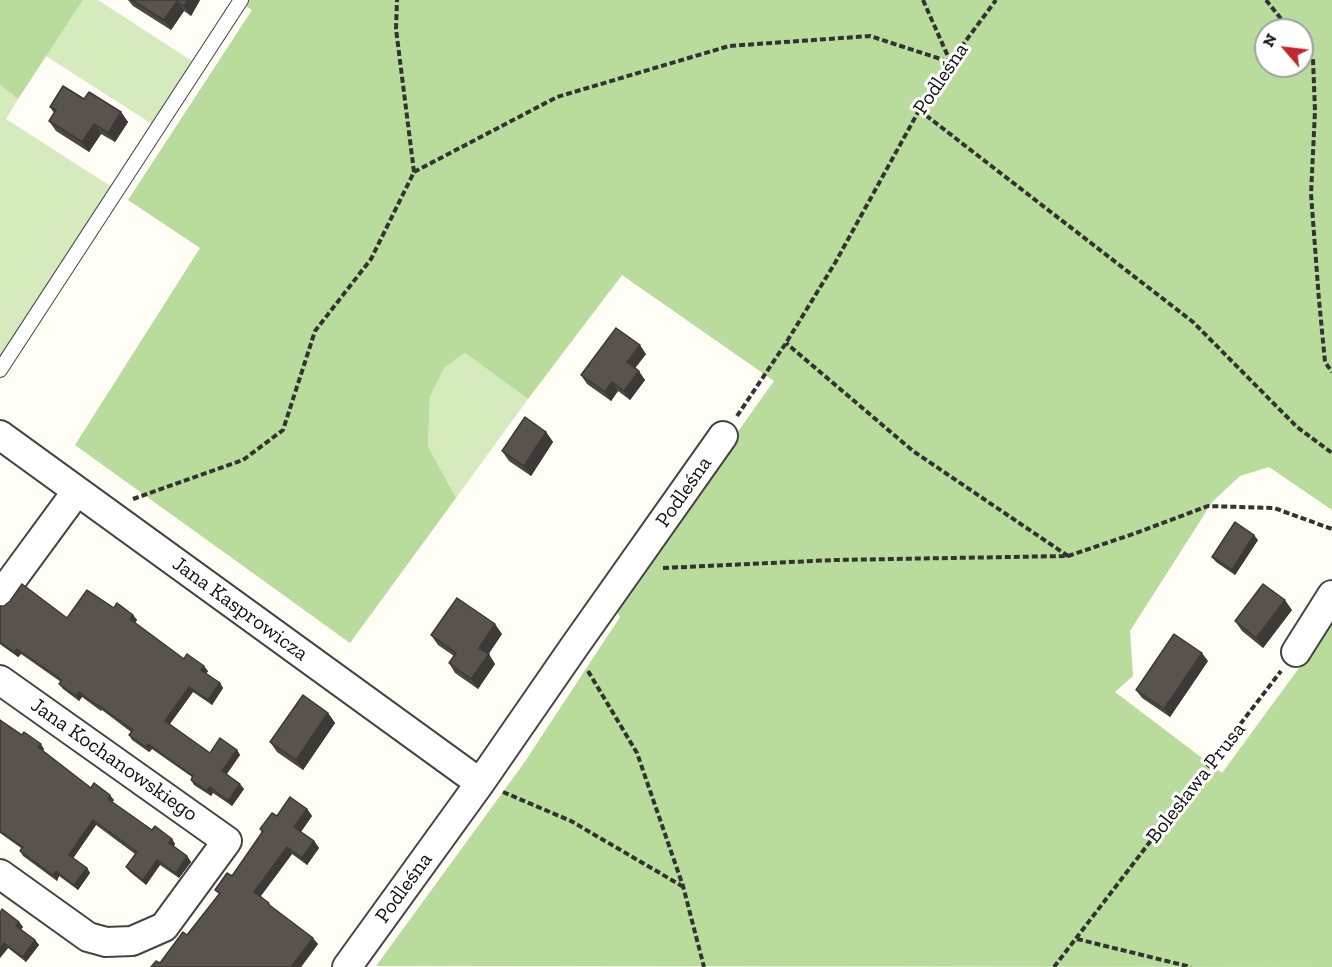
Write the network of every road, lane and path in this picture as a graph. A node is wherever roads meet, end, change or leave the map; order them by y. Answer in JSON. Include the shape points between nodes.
{"nodes":[{"id":1,"x":241,"y":0,"type":"edge"},
{"id":2,"x":397,"y":0,"type":"edge"},
{"id":3,"x":923,"y":0,"type":"edge"},
{"id":4,"x":996,"y":0,"type":"edge"},
{"id":5,"x":1266,"y":0,"type":"edge"},
{"id":6,"x":1280,"y":18,"type":"edge"},
{"id":7,"x":950,"y":62,"type":"junction"},
{"id":8,"x":1314,"y":78,"type":"edge"},
{"id":9,"x":919,"y":110,"type":"junction"},
{"id":10,"x":414,"y":172,"type":"junction"},
{"id":11,"x":786,"y":343,"type":"junction"},
{"id":12,"x":0,"y":370,"type":"edge"},
{"id":13,"x":1332,"y":372,"type":"edge"},
{"id":14,"x":0,"y":435,"type":"edge"},
{"id":15,"x":723,"y":436,"type":"joint"},
{"id":16,"x":1332,"y":453,"type":"edge"},
{"id":17,"x":76,"y":491,"type":"junction"},
{"id":18,"x":102,"y":510,"type":"junction"},
{"id":19,"x":1332,"y":529,"type":"edge"},
{"id":20,"x":1068,"y":555,"type":"junction"},
{"id":21,"x":629,"y":570,"type":"junction"},
{"id":22,"x":1332,"y":595,"type":"edge"},
{"id":23,"x":0,"y":596,"type":"edge"},
{"id":24,"x":574,"y":647,"type":"junction"},
{"id":25,"x":1296,"y":652,"type":"joint"},
{"id":26,"x":0,"y":680,"type":"edge"},
{"id":27,"x":480,"y":783,"type":"junction"},
{"id":28,"x":0,"y":874,"type":"edge"},
{"id":29,"x":683,"y":886,"type":"junction"},
{"id":30,"x":1077,"y":939,"type":"dead end"},
{"id":31,"x":347,"y":967,"type":"edge"},
{"id":32,"x":704,"y":967,"type":"edge"},
{"id":33,"x":1054,"y":967,"type":"edge"},
{"id":34,"x":1191,"y":967,"type":"edge"}],
"edges":[{"from":1,"to":12,"type":"lane"},
{"from":2,"to":10,"type":"path","via":[[396,29]]},
{"from":3,"to":7,"type":"path"},
{"from":4,"to":7,"type":"path","name":"Podleśna"},
{"from":5,"to":6,"type":"path"},
{"from":7,"to":9,"type":"path","name":"Podleśna"},
{"from":7,"to":10,"type":"path","via":[[870,36],[729,46],[557,97]]},
{"from":8,"to":13,"type":"path","via":[[1311,194],[1325,362]]},
{"from":9,"to":11,"type":"path","name":"Podleśna"},
{"from":9,"to":16,"type":"path","via":[[1192,322],[1297,427]]},
{"from":10,"to":18,"type":"path","via":[[371,259],[315,331],[283,430],[243,460]]},
{"from":11,"to":15,"type":"path","name":"Podleśna"},
{"from":11,"to":20,"type":"path","via":[[913,451]]},
{"from":14,"to":17,"type":"street","name":"Jana Kasprowicza"},
{"from":15,"to":21,"type":"street","name":"Podleśna"},
{"from":17,"to":18,"type":"street","name":"Jana Kasprowicza"},
{"from":17,"to":23,"type":"street"},
{"from":18,"to":27,"type":"street","name":"Jana Kasprowicza"},
{"from":19,"to":20,"type":"path","via":[[1274,508],[1208,506]]},
{"from":20,"to":21,"type":"path"},
{"from":21,"to":24,"type":"street","name":"Podleśna"},
{"from":22,"to":25,"type":"street"},
{"from":24,"to":27,"type":"street","name":"Podleśna"},
{"from":24,"to":29,"type":"path","via":[[637,753]]},
{"from":25,"to":33,"type":"path","name":"Bolesława Prusa"},
{"from":26,"to":28,"type":"street","name":"Jana Kochanowskiego","via":[[227,841],[164,927],[132,941],[106,942],[88,937]]},
{"from":27,"to":29,"type":"path","via":[[571,820]]},
{"from":27,"to":31,"type":"street","name":"Podleśna"},
{"from":29,"to":32,"type":"path"},
{"from":30,"to":34,"type":"path"}]}
